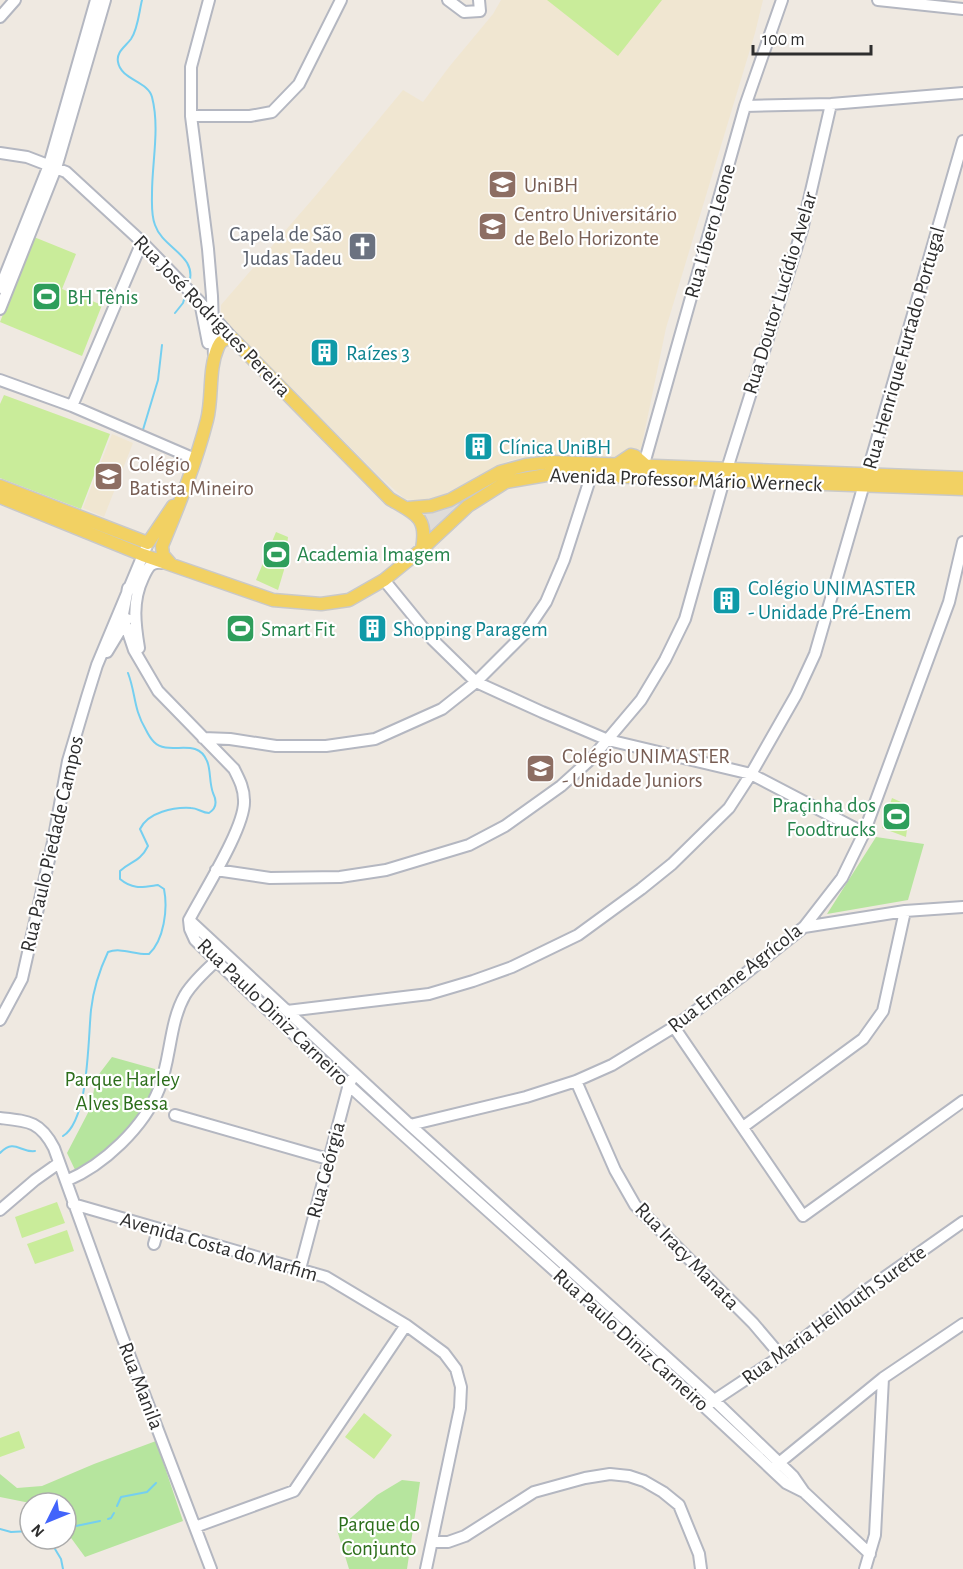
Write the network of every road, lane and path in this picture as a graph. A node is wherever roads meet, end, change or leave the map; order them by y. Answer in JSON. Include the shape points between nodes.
{"nodes":[{"id":1,"x":15,"y":0,"type":"edge"},
{"id":2,"x":96,"y":0,"type":"edge"},
{"id":3,"x":105,"y":0,"type":"edge"},
{"id":4,"x":209,"y":0,"type":"edge"},
{"id":5,"x":341,"y":0,"type":"edge"},
{"id":6,"x":448,"y":0,"type":"edge"},
{"id":7,"x":479,"y":0,"type":"edge"},
{"id":8,"x":782,"y":0,"type":"edge"},
{"id":9,"x":878,"y":0,"type":"edge"},
{"id":10,"x":963,"y":9,"type":"edge"},
{"id":11,"x":0,"y":17,"type":"edge"},
{"id":12,"x":963,"y":93,"type":"edge"},
{"id":13,"x":831,"y":104,"type":"junction"},
{"id":14,"x":746,"y":106,"type":"junction"},
{"id":15,"x":191,"y":116,"type":"junction"},
{"id":16,"x":963,"y":141,"type":"edge"},
{"id":17,"x":0,"y":153,"type":"edge"},
{"id":18,"x":52,"y":167,"type":"junction"},
{"id":19,"x":142,"y":242,"type":"junction"},
{"id":20,"x":7,"y":274,"type":"edge"},
{"id":21,"x":0,"y":288,"type":"edge"},
{"id":22,"x":200,"y":302,"type":"junction"},
{"id":23,"x":0,"y":309,"type":"edge"},
{"id":24,"x":213,"y":315,"type":"junction"},
{"id":25,"x":232,"y":338,"type":"junction"},
{"id":26,"x":213,"y":362,"type":"junction"},
{"id":27,"x":0,"y":380,"type":"edge"},
{"id":28,"x":72,"y":406,"type":"junction"},
{"id":29,"x":195,"y":459,"type":"junction"},
{"id":30,"x":644,"y":464,"type":"junction"},
{"id":31,"x":625,"y":475,"type":"junction"},
{"id":32,"x":725,"y":475,"type":"junction"},
{"id":33,"x":591,"y":476,"type":"junction"},
{"id":34,"x":963,"y":478,"type":"edge"},
{"id":35,"x":866,"y":480,"type":"junction"},
{"id":36,"x":0,"y":486,"type":"edge"},
{"id":37,"x":963,"y":489,"type":"edge"},
{"id":38,"x":184,"y":491,"type":"junction"},
{"id":39,"x":0,"y":497,"type":"edge"},
{"id":40,"x":408,"y":508,"type":"junction"},
{"id":41,"x":963,"y":542,"type":"edge"},
{"id":42,"x":146,"y":549,"type":"junction"},
{"id":43,"x":422,"y":549,"type":"junction"},
{"id":44,"x":170,"y":563,"type":"junction"},
{"id":45,"x":384,"y":580,"type":"junction"},
{"id":46,"x":128,"y":588,"type":"junction"},
{"id":47,"x":135,"y":603,"type":"junction"},
{"id":48,"x":125,"y":623,"type":"junction"},
{"id":49,"x":132,"y":645,"type":"junction"},
{"id":50,"x":109,"y":651,"type":"junction"},
{"id":51,"x":141,"y":661,"type":"junction"},
{"id":52,"x":97,"y":665,"type":"junction"},
{"id":53,"x":476,"y":682,"type":"junction"},
{"id":54,"x":203,"y":738,"type":"junction"},
{"id":55,"x":230,"y":739,"type":"junction"},
{"id":56,"x":608,"y":740,"type":"junction"},
{"id":57,"x":219,"y":753,"type":"junction"},
{"id":58,"x":751,"y":774,"type":"junction"},
{"id":59,"x":864,"y":833,"type":"junction"},
{"id":60,"x":216,"y":870,"type":"junction"},
{"id":61,"x":963,"y":907,"type":"edge"},
{"id":62,"x":905,"y":910,"type":"junction"},
{"id":63,"x":37,"y":914,"type":"junction"},
{"id":64,"x":49,"y":917,"type":"dead end"},
{"id":65,"x":189,"y":920,"type":"junction"},
{"id":66,"x":804,"y":927,"type":"junction"},
{"id":67,"x":216,"y":961,"type":"junction"},
{"id":68,"x":287,"y":1011,"type":"junction"},
{"id":69,"x":0,"y":1020,"type":"edge"},
{"id":70,"x":674,"y":1027,"type":"junction"},
{"id":71,"x":356,"y":1073,"type":"junction"},
{"id":72,"x":576,"y":1081,"type":"junction"},
{"id":73,"x":349,"y":1084,"type":"junction"},
{"id":74,"x":963,"y":1101,"type":"edge"},
{"id":75,"x":175,"y":1115,"type":"dead end"},
{"id":76,"x":0,"y":1118,"type":"edge"},
{"id":77,"x":410,"y":1125,"type":"junction"},
{"id":78,"x":743,"y":1127,"type":"junction"},
{"id":79,"x":328,"y":1159,"type":"junction"},
{"id":80,"x":59,"y":1163,"type":"junction"},
{"id":81,"x":66,"y":1181,"type":"junction"},
{"id":82,"x":73,"y":1204,"type":"junction"},
{"id":83,"x":0,"y":1210,"type":"edge"},
{"id":84,"x":963,"y":1222,"type":"edge"},
{"id":85,"x":158,"y":1230,"type":"junction"},
{"id":86,"x":154,"y":1244,"type":"dead end"},
{"id":87,"x":300,"y":1269,"type":"junction"},
{"id":88,"x":603,"y":1306,"type":"junction"},
{"id":89,"x":963,"y":1324,"type":"edge"},
{"id":90,"x":406,"y":1325,"type":"junction"},
{"id":91,"x":781,"y":1356,"type":"junction"},
{"id":92,"x":883,"y":1378,"type":"junction"},
{"id":93,"x":710,"y":1403,"type":"junction"},
{"id":94,"x":776,"y":1466,"type":"junction"},
{"id":95,"x":195,"y":1527,"type":"junction"},
{"id":96,"x":432,"y":1542,"type":"junction"},
{"id":97,"x":870,"y":1554,"type":"junction"},
{"id":98,"x":211,"y":1569,"type":"edge"},
{"id":99,"x":426,"y":1569,"type":"edge"},
{"id":100,"x":701,"y":1569,"type":"edge"},
{"id":101,"x":865,"y":1569,"type":"edge"}],
"edges":[{"from":1,"to":11,"type":"street"},
{"from":2,"to":18,"type":"street"},
{"from":3,"to":18,"type":"street"},
{"from":4,"to":15,"type":"street","via":[[191,67]]},
{"from":5,"to":15,"type":"street","via":[[299,84],[272,111],[250,116]]},
{"from":6,"to":7,"type":"street","via":[[464,12],[480,11]]},
{"from":8,"to":14,"type":"street","name":"Rua Líbero Leone"},
{"from":9,"to":10,"type":"street"},
{"from":12,"to":13,"type":"street"},
{"from":13,"to":14,"type":"street"},
{"from":13,"to":32,"type":"street","name":"Rua Doutor Lucídio Avelar","via":[[802,231]]},
{"from":14,"to":30,"type":"street","name":"Rua Líbero Leone"},
{"from":15,"to":24,"type":"street"},
{"from":16,"to":35,"type":"street","name":"Rua Henrique Furtado Portugal"},
{"from":17,"to":18,"type":"street","name":"Rua José Rodrigues Pereira","via":[[27,157]]},
{"from":18,"to":19,"type":"street","name":"Rua José Rodrigues Pereira","via":[[70,176]]},
{"from":18,"to":20,"type":"street"},
{"from":19,"to":22,"type":"street","name":"Rua José Rodrigues Pereira"},
{"from":19,"to":28,"type":"street"},
{"from":20,"to":21,"type":"street"},
{"from":20,"to":23,"type":"street"},
{"from":22,"to":24,"type":"street","name":"Rua José Rodrigues Pereira"},
{"from":22,"to":26,"type":"street"},
{"from":24,"to":25,"type":"street","name":"Rua José Rodrigues Pereira"},
{"from":24,"to":26,"type":"street"},
{"from":25,"to":26,"type":"main road","via":[[220,342]]},
{"from":25,"to":40,"type":"main road","name":"Rua José Rodrigues Pereira","via":[[390,499]]},
{"from":26,"to":29,"type":"main road","via":[[208,418]]},
{"from":27,"to":28,"type":"street"},
{"from":28,"to":29,"type":"street"},
{"from":29,"to":38,"type":"main road"},
{"from":30,"to":31,"type":"main road"},
{"from":30,"to":32,"type":"main road","name":"Avenida Professor Mário Werneck"},
{"from":30,"to":40,"type":"main road","name":"Avenida Professor Mário Werneck","via":[[631,455],[615,465],[526,465],[500,472],[450,500]]},
{"from":31,"to":32,"type":"main road","name":"Avenida Professor Mário Werneck"},
{"from":31,"to":33,"type":"main road","name":"Avenida Professor Mário Werneck"},
{"from":32,"to":35,"type":"main road","name":"Avenida Professor Mário Werneck"},
{"from":32,"to":56,"type":"street","name":"Rua Doutor Lucídio Avelar","via":[[685,619],[641,700]]},
{"from":33,"to":43,"type":"main road","name":"Avenida Professor Mário Werneck","via":[[552,474],[506,482],[468,506]]},
{"from":33,"to":53,"type":"street","via":[[546,602],[525,633]]},
{"from":34,"to":35,"type":"main road","name":"Avenida Professor Mário Werneck"},
{"from":35,"to":37,"type":"main road","name":"Avenida Professor Mário Werneck"},
{"from":35,"to":58,"type":"street","name":"Rua Henrique Furtado Portugal","via":[[815,654]]},
{"from":36,"to":42,"type":"main road","name":"Avenida Professor Mário Werneck"},
{"from":38,"to":42,"type":"main road"},
{"from":38,"to":44,"type":"main road","via":[[162,546]]},
{"from":39,"to":42,"type":"main road","name":"Avenida Professor Mário Werneck"},
{"from":40,"to":43,"type":"main road","via":[[424,525]]},
{"from":41,"to":59,"type":"street","name":"Rua Ernane Agrícola","via":[[949,602]]},
{"from":42,"to":44,"type":"main road","name":"Avenida Professor Mário Werneck"},
{"from":42,"to":46,"type":"street","name":"Rua Paulo Piedade Campos"},
{"from":43,"to":45,"type":"main road","name":"Avenida Professor Mário Werneck"},
{"from":44,"to":45,"type":"main road","name":"Avenida Professor Mário Werneck","via":[[273,600],[308,604],[349,600]]},
{"from":44,"to":47,"type":"street","via":[[148,566]]},
{"from":45,"to":53,"type":"street","via":[[433,640]]},
{"from":46,"to":48,"type":"street"},
{"from":46,"to":52,"type":"street","name":"Rua Paulo Piedade Campos"},
{"from":47,"to":48,"type":"street","name":"Rua Paulo Piedade Campos"},
{"from":47,"to":51,"type":"street"},
{"from":48,"to":49,"type":"street"},
{"from":48,"to":50,"type":"street","name":"Rua Paulo Piedade Campos"},
{"from":49,"to":50,"type":"street","via":[[123,642]]},
{"from":49,"to":51,"type":"street"},
{"from":50,"to":52,"type":"street","name":"Rua Paulo Piedade Campos"},
{"from":51,"to":54,"type":"street","via":[[158,690]]},
{"from":52,"to":63,"type":"street","name":"Rua Paulo Piedade Campos","via":[[68,761],[59,836]]},
{"from":53,"to":55,"type":"street","via":[[442,709],[375,739],[326,746],[276,746]]},
{"from":53,"to":56,"type":"street"},
{"from":54,"to":55,"type":"street"},
{"from":54,"to":57,"type":"street"},
{"from":55,"to":57,"type":"street"},
{"from":56,"to":58,"type":"street"},
{"from":56,"to":60,"type":"street","name":"Rua Doutor Lucídio Avelar","via":[[561,786],[505,826],[469,845],[386,870],[340,877],[270,878]]},
{"from":57,"to":60,"type":"street","via":[[242,784],[245,802],[240,826]]},
{"from":58,"to":59,"type":"street"},
{"from":58,"to":68,"type":"street","name":"Rua Henrique Furtado Portugal","via":[[729,808],[672,864],[578,934],[512,967],[429,994]]},
{"from":59,"to":66,"type":"street","name":"Rua Ernane Agrícola","via":[[842,878]]},
{"from":60,"to":65,"type":"street"},
{"from":61,"to":62,"type":"street"},
{"from":62,"to":66,"type":"street"},
{"from":62,"to":78,"type":"street","via":[[883,1011],[873,1027],[863,1039]]},
{"from":63,"to":64,"type":"street"},
{"from":63,"to":69,"type":"street","name":"Rua Paulo Piedade Campos","via":[[22,979]]},
{"from":65,"to":67,"type":"street","name":"Rua Paulo Diniz Carneiro","via":[[195,940]]},
{"from":65,"to":68,"type":"street","name":"Rua Paulo Diniz Carneiro"},
{"from":66,"to":70,"type":"street","name":"Rua Ernane Agrícola"},
{"from":67,"to":73,"type":"street","name":"Rua Paulo Diniz Carneiro"},
{"from":67,"to":81,"type":"street","via":[[184,996],[159,1089],[149,1109],[116,1146]]},
{"from":68,"to":71,"type":"street","name":"Rua Paulo Diniz Carneiro"},
{"from":70,"to":72,"type":"street","name":"Rua Ernane Agrícola","via":[[612,1065]]},
{"from":70,"to":78,"type":"street"},
{"from":71,"to":73,"type":"street","name":"Rua Geórgia"},
{"from":71,"to":77,"type":"street","name":"Rua Paulo Diniz Carneiro"},
{"from":72,"to":77,"type":"street","name":"Rua Ernane Agrícola"},
{"from":72,"to":91,"type":"street","name":"Rua Iracy Manata","via":[[615,1170],[635,1205]]},
{"from":73,"to":79,"type":"street","name":"Rua Geórgia"},
{"from":73,"to":88,"type":"street","name":"Rua Paulo Diniz Carneiro"},
{"from":74,"to":78,"type":"street","via":[[803,1216]]},
{"from":75,"to":79,"type":"street"},
{"from":76,"to":80,"type":"street","name":"Rua Manila","via":[[37,1121],[49,1137]]},
{"from":77,"to":88,"type":"street","name":"Rua Paulo Diniz Carneiro"},
{"from":79,"to":87,"type":"street","name":"Rua Geórgia"},
{"from":80,"to":81,"type":"street","name":"Rua Manila"},
{"from":80,"to":83,"type":"street"},
{"from":81,"to":82,"type":"street","name":"Rua Manila"},
{"from":82,"to":85,"type":"street","name":"Avenida Costa do Marfim"},
{"from":82,"to":95,"type":"street","name":"Rua Manila"},
{"from":84,"to":91,"type":"street","name":"Rua Maria Heilbuth Surette"},
{"from":85,"to":86,"type":"street"},
{"from":85,"to":87,"type":"street","name":"Avenida Costa do Marfim"},
{"from":87,"to":90,"type":"street","name":"Avenida Costa do Marfim","via":[[326,1277]]},
{"from":88,"to":93,"type":"street","name":"Rua Paulo Diniz Carneiro"},
{"from":89,"to":92,"type":"street"},
{"from":90,"to":95,"type":"street","via":[[294,1491]]},
{"from":90,"to":96,"type":"street","name":"Avenida Costa do Marfim","via":[[444,1353],[456,1369],[461,1387],[457,1431]]},
{"from":91,"to":93,"type":"street","name":"Rua Maria Heilbuth Surette"},
{"from":92,"to":94,"type":"street"},
{"from":92,"to":97,"type":"street","via":[[875,1535]]},
{"from":93,"to":94,"type":"street","name":"Rua Paulo Diniz Carneiro"},
{"from":94,"to":97,"type":"street","name":"Rua Paulo Diniz Carneiro","via":[[793,1476],[804,1492]]},
{"from":95,"to":98,"type":"street","name":"Rua Manila"},
{"from":96,"to":99,"type":"street","name":"Avenida Costa do Marfim"},
{"from":96,"to":100,"type":"street","via":[[465,1536],[534,1492],[585,1478],[620,1475],[644,1481],[679,1505]]},
{"from":97,"to":101,"type":"street"}]}
